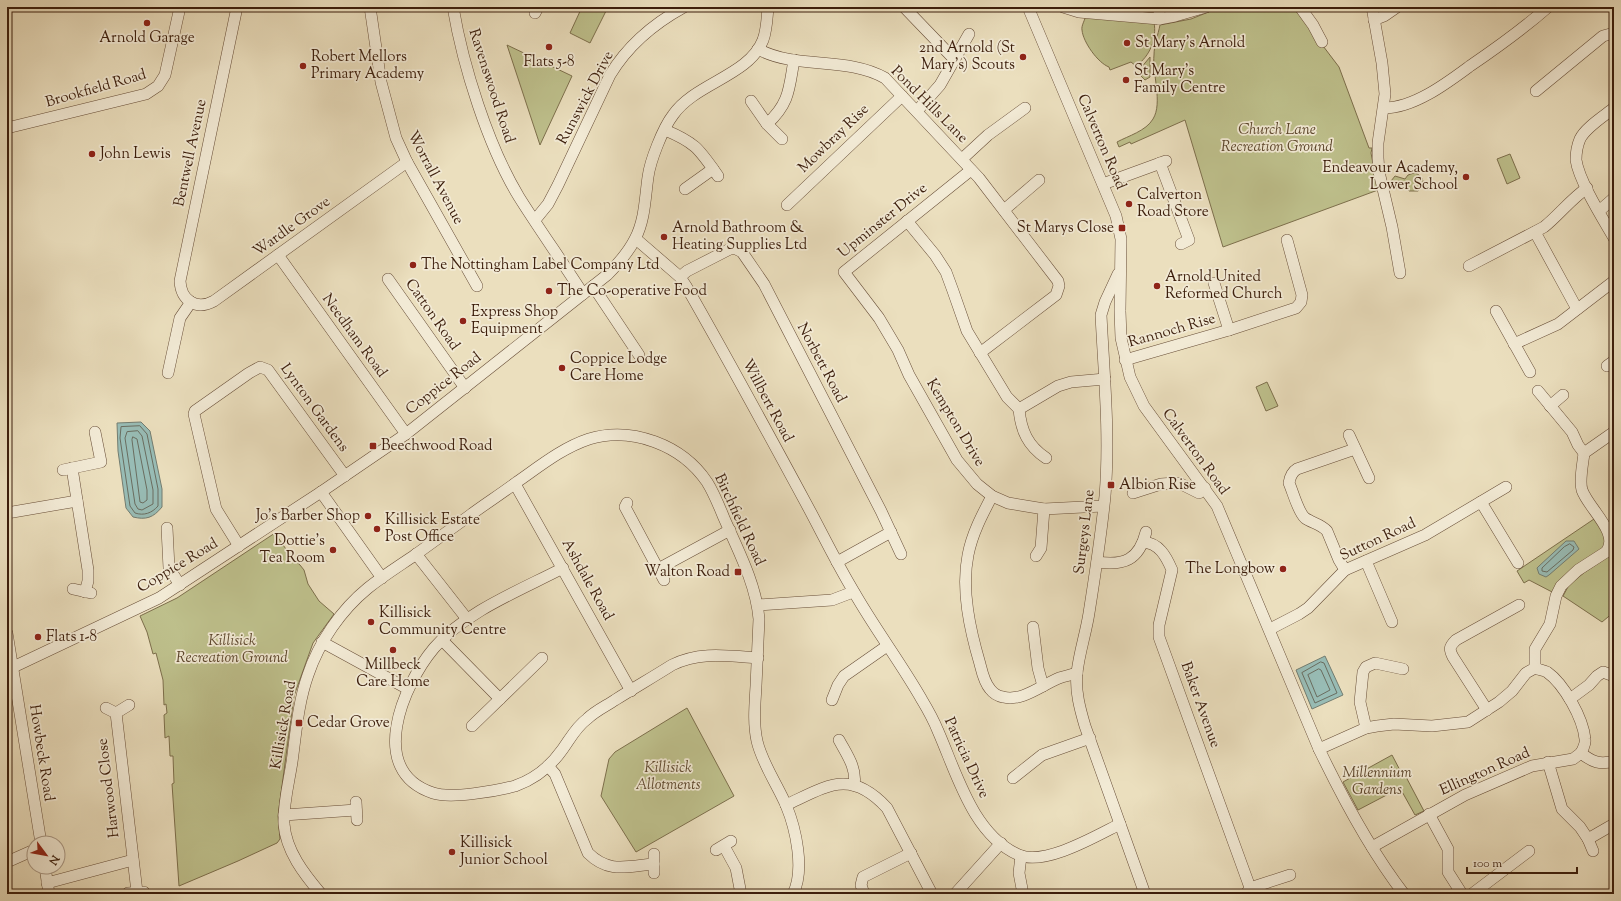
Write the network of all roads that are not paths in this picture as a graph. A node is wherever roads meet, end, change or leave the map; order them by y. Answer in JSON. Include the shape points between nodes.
{"nodes":[{"id":1,"x":180,"y":7,"type":"edge"},
{"id":2,"x":237,"y":7,"type":"edge"},
{"id":3,"x":370,"y":7,"type":"edge"},
{"id":4,"x":453,"y":7,"type":"edge"},
{"id":5,"x":684,"y":7,"type":"edge"},
{"id":6,"x":768,"y":7,"type":"edge"},
{"id":7,"x":904,"y":7,"type":"edge"},
{"id":8,"x":1028,"y":7,"type":"edge"},
{"id":9,"x":1063,"y":7,"type":"edge"},
{"id":10,"x":1159,"y":7,"type":"edge"},
{"id":11,"x":1206,"y":7,"type":"edge"},
{"id":12,"x":1300,"y":7,"type":"edge"},
{"id":13,"x":1372,"y":7,"type":"edge"},
{"id":14,"x":1397,"y":7,"type":"edge"},
{"id":15,"x":1548,"y":7,"type":"edge"},
{"id":16,"x":1159,"y":19,"type":"junction"},
{"id":17,"x":1374,"y":20,"type":"junction"},
{"id":18,"x":1614,"y":33,"type":"edge"},
{"id":19,"x":969,"y":34,"type":"dead end"},
{"id":20,"x":1322,"y":42,"type":"dead end"},
{"id":21,"x":758,"y":49,"type":"junction"},
{"id":22,"x":954,"y":59,"type":"junction"},
{"id":23,"x":794,"y":60,"type":"junction"},
{"id":24,"x":1536,"y":92,"type":"dead end"},
{"id":25,"x":902,"y":96,"type":"junction"},
{"id":26,"x":750,"y":101,"type":"dead end"},
{"id":27,"x":1025,"y":108,"type":"dead end"},
{"id":28,"x":1384,"y":108,"type":"junction"},
{"id":29,"x":1614,"y":108,"type":"edge"},
{"id":30,"x":917,"y":111,"type":"junction"},
{"id":31,"x":767,"y":124,"type":"junction"},
{"id":32,"x":7,"y":128,"type":"edge"},
{"id":33,"x":665,"y":130,"type":"junction"},
{"id":34,"x":782,"y":139,"type":"dead end"},
{"id":35,"x":962,"y":159,"type":"junction"},
{"id":36,"x":407,"y":162,"type":"junction"},
{"id":37,"x":971,"y":170,"type":"junction"},
{"id":38,"x":1039,"y":180,"type":"dead end"},
{"id":39,"x":1103,"y":184,"type":"junction"},
{"id":40,"x":690,"y":188,"type":"dead end"},
{"id":41,"x":1587,"y":188,"type":"junction"},
{"id":42,"x":1614,"y":198,"type":"edge"},
{"id":43,"x":787,"y":205,"type":"dead end"},
{"id":44,"x":1004,"y":210,"type":"junction"},
{"id":45,"x":1599,"y":211,"type":"junction"},
{"id":46,"x":535,"y":220,"type":"junction"},
{"id":47,"x":907,"y":221,"type":"junction"},
{"id":48,"x":1534,"y":232,"type":"junction"},
{"id":49,"x":1614,"y":238,"type":"edge"},
{"id":50,"x":636,"y":239,"type":"junction"},
{"id":51,"x":1287,"y":240,"type":"dead end"},
{"id":52,"x":1181,"y":244,"type":"dead end"},
{"id":53,"x":278,"y":255,"type":"junction"},
{"id":54,"x":1477,"y":265,"type":"dead end"},
{"id":55,"x":1120,"y":267,"type":"junction"},
{"id":56,"x":1400,"y":273,"type":"dead end"},
{"id":57,"x":680,"y":277,"type":"junction"},
{"id":58,"x":388,"y":279,"type":"dead end"},
{"id":59,"x":1614,"y":281,"type":"edge"},
{"id":60,"x":477,"y":286,"type":"dead end"},
{"id":61,"x":593,"y":286,"type":"junction"},
{"id":62,"x":1219,"y":290,"type":"dead end"},
{"id":63,"x":583,"y":294,"type":"junction"},
{"id":64,"x":191,"y":302,"type":"junction"},
{"id":65,"x":1105,"y":302,"type":"junction"},
{"id":66,"x":868,"y":303,"type":"joint"},
{"id":67,"x":1120,"y":305,"type":"junction"},
{"id":68,"x":1578,"y":310,"type":"junction"},
{"id":69,"x":1500,"y":313,"type":"dead end"},
{"id":70,"x":1102,"y":325,"type":"junction"},
{"id":71,"x":1229,"y":330,"type":"junction"},
{"id":72,"x":1514,"y":344,"type":"junction"},
{"id":73,"x":980,"y":353,"type":"junction"},
{"id":74,"x":639,"y":356,"type":"dead end"},
{"id":75,"x":1125,"y":360,"type":"junction"},
{"id":76,"x":1531,"y":368,"type":"dead end"},
{"id":77,"x":168,"y":373,"type":"dead end"},
{"id":78,"x":1105,"y":379,"type":"junction"},
{"id":79,"x":465,"y":388,"type":"junction"},
{"id":80,"x":1538,"y":392,"type":"dead end"},
{"id":81,"x":1563,"y":396,"type":"dead end"},
{"id":82,"x":1550,"y":406,"type":"junction"},
{"id":83,"x":1019,"y":410,"type":"junction"},
{"id":84,"x":95,"y":432,"type":"dead end"},
{"id":85,"x":406,"y":434,"type":"junction"},
{"id":86,"x":1613,"y":435,"type":"edge"},
{"id":87,"x":1349,"y":436,"type":"dead end"},
{"id":88,"x":1355,"y":448,"type":"junction"},
{"id":89,"x":1584,"y":453,"type":"junction"},
{"id":90,"x":1046,"y":458,"type":"dead end"},
{"id":91,"x":345,"y":476,"type":"junction"},
{"id":92,"x":1369,"y":478,"type":"dead end"},
{"id":93,"x":515,"y":484,"type":"junction"},
{"id":94,"x":1506,"y":487,"type":"dead end"},
{"id":95,"x":1205,"y":488,"type":"junction"},
{"id":96,"x":321,"y":492,"type":"junction"},
{"id":97,"x":1133,"y":493,"type":"dead end"},
{"id":98,"x":992,"y":496,"type":"junction"},
{"id":99,"x":77,"y":501,"type":"junction"},
{"id":100,"x":1481,"y":502,"type":"junction"},
{"id":101,"x":627,"y":503,"type":"dead end"},
{"id":102,"x":1103,"y":506,"type":"junction"},
{"id":103,"x":1044,"y":509,"type":"junction"},
{"id":104,"x":7,"y":513,"type":"edge"},
{"id":105,"x":167,"y":528,"type":"dead end"},
{"id":106,"x":730,"y":530,"type":"junction"},
{"id":107,"x":891,"y":532,"type":"junction"},
{"id":108,"x":239,"y":546,"type":"junction"},
{"id":109,"x":416,"y":554,"type":"junction"},
{"id":110,"x":901,"y":554,"type":"dead end"},
{"id":111,"x":1036,"y":556,"type":"dead end"},
{"id":112,"x":1366,"y":560,"type":"junction"},
{"id":113,"x":837,"y":562,"type":"junction"},
{"id":114,"x":1097,"y":562,"type":"junction"},
{"id":115,"x":1518,"y":563,"type":"dead end"},
{"id":116,"x":563,"y":568,"type":"junction"},
{"id":117,"x":658,"y":569,"type":"junction"},
{"id":118,"x":1346,"y":570,"type":"junction"},
{"id":119,"x":382,"y":578,"type":"junction"},
{"id":120,"x":664,"y":580,"type":"dead end"},
{"id":121,"x":180,"y":585,"type":"junction"},
{"id":122,"x":73,"y":589,"type":"dead end"},
{"id":123,"x":853,"y":592,"type":"junction"},
{"id":124,"x":758,"y":605,"type":"junction"},
{"id":125,"x":1514,"y":605,"type":"dead end"},
{"id":126,"x":468,"y":620,"type":"junction"},
{"id":127,"x":1392,"y":622,"type":"dead end"},
{"id":128,"x":1033,"y":627,"type":"dead end"},
{"id":129,"x":1270,"y":629,"type":"junction"},
{"id":130,"x":7,"y":633,"type":"edge"},
{"id":131,"x":442,"y":640,"type":"junction"},
{"id":132,"x":322,"y":642,"type":"junction"},
{"id":133,"x":887,"y":646,"type":"junction"},
{"id":134,"x":542,"y":658,"type":"dead end"},
{"id":135,"x":758,"y":658,"type":"junction"},
{"id":136,"x":1535,"y":668,"type":"junction"},
{"id":137,"x":10,"y":669,"type":"edge"},
{"id":138,"x":1397,"y":671,"type":"dead end"},
{"id":139,"x":1077,"y":673,"type":"junction"},
{"id":140,"x":1614,"y":676,"type":"edge"},
{"id":141,"x":1043,"y":686,"type":"junction"},
{"id":142,"x":408,"y":688,"type":"junction"},
{"id":143,"x":631,"y":691,"type":"junction"},
{"id":144,"x":500,"y":699,"type":"junction"},
{"id":145,"x":1570,"y":699,"type":"junction"},
{"id":146,"x":832,"y":700,"type":"dead end"},
{"id":147,"x":129,"y":704,"type":"dead end"},
{"id":148,"x":1487,"y":710,"type":"junction"},
{"id":149,"x":472,"y":726,"type":"dead end"},
{"id":150,"x":1366,"y":728,"type":"junction"},
{"id":151,"x":1090,"y":738,"type":"junction"},
{"id":152,"x":839,"y":740,"type":"dead end"},
{"id":153,"x":1319,"y":749,"type":"junction"},
{"id":154,"x":1581,"y":753,"type":"junction"},
{"id":155,"x":1614,"y":761,"type":"edge"},
{"id":156,"x":1548,"y":762,"type":"junction"},
{"id":157,"x":548,"y":766,"type":"junction"},
{"id":158,"x":1013,"y":778,"type":"dead end"},
{"id":159,"x":854,"y":785,"type":"junction"},
{"id":160,"x":786,"y":805,"type":"junction"},
{"id":161,"x":356,"y":811,"type":"dead end"},
{"id":162,"x":1429,"y":814,"type":"junction"},
{"id":163,"x":284,"y":815,"type":"junction"},
{"id":164,"x":1120,"y":824,"type":"junction"},
{"id":165,"x":1614,"y":824,"type":"edge"},
{"id":166,"x":40,"y":835,"type":"edge"},
{"id":167,"x":1588,"y":839,"type":"junction"},
{"id":168,"x":1001,"y":843,"type":"junction"},
{"id":169,"x":724,"y":845,"type":"dead end"},
{"id":170,"x":1372,"y":847,"type":"junction"},
{"id":171,"x":1529,"y":851,"type":"dead end"},
{"id":172,"x":1593,"y":851,"type":"dead end"},
{"id":173,"x":910,"y":853,"type":"junction"},
{"id":174,"x":26,"y":854,"type":"edge"},
{"id":175,"x":1021,"y":856,"type":"junction"},
{"id":176,"x":133,"y":860,"type":"junction"},
{"id":177,"x":7,"y":862,"type":"edge"},
{"id":178,"x":654,"y":864,"type":"dead end"},
{"id":179,"x":46,"y":875,"type":"edge"},
{"id":180,"x":1290,"y":875,"type":"dead end"},
{"id":181,"x":47,"y":883,"type":"junction"},
{"id":182,"x":1248,"y":891,"type":"edge"},
{"id":183,"x":136,"y":892,"type":"edge"},
{"id":184,"x":49,"y":894,"type":"edge"},
{"id":185,"x":321,"y":894,"type":"edge"},
{"id":186,"x":741,"y":894,"type":"edge"},
{"id":187,"x":793,"y":894,"type":"edge"},
{"id":188,"x":864,"y":894,"type":"edge"},
{"id":189,"x":932,"y":894,"type":"edge"},
{"id":190,"x":955,"y":894,"type":"edge"},
{"id":191,"x":1023,"y":894,"type":"edge"},
{"id":192,"x":1146,"y":894,"type":"edge"},
{"id":193,"x":1404,"y":894,"type":"edge"},
{"id":194,"x":1462,"y":894,"type":"edge"},
{"id":195,"x":1472,"y":894,"type":"edge"}],
"edges":[{"from":1,"to":32,"type":"street","name":"Brookfield Road","via":[[165,75],[155,90]]},
{"from":2,"to":64,"type":"street","name":"Bentwell Avenue","via":[[180,281],[181,292]]},
{"from":3,"to":36,"type":"street","name":"Worrall Avenue","via":[[381,82],[396,138]]},
{"from":4,"to":46,"type":"street","name":"Ravenswood Road","via":[[484,120],[518,196]]},
{"from":5,"to":46,"type":"street","name":"Runswick Drive","via":[[653,26],[621,59],[610,75],[548,204]]},
{"from":6,"to":21,"type":"street","name":"Coppice Road","via":[[763,42]]},
{"from":7,"to":22,"type":"street"},
{"from":8,"to":39,"type":"street","name":"Calverton Road"},
{"from":9,"to":16,"type":"street","via":[[1080,12]]},
{"from":10,"to":16,"type":"street"},
{"from":11,"to":16,"type":"street"},
{"from":12,"to":20,"type":"street"},
{"from":13,"to":17,"type":"street"},
{"from":14,"to":17,"type":"street"},
{"from":15,"to":28,"type":"street","via":[[1519,32],[1437,89],[1403,106]]},
{"from":17,"to":28,"type":"street","via":[[1383,71]]},
{"from":18,"to":24,"type":"street","via":[[1602,36]]},
{"from":19,"to":22,"type":"street"},
{"from":21,"to":23,"type":"street","name":"Pond Hills Lane","via":[[774,56]]},
{"from":21,"to":33,"type":"street","name":"Coppice Road","via":[[742,66],[691,96],[673,115]]},
{"from":22,"to":30,"type":"street","via":[[940,85]]},
{"from":23,"to":25,"type":"street","name":"Pond Hills Lane","via":[[861,69],[878,74]]},
{"from":23,"to":31,"type":"street","via":[[788,95],[777,115]]},
{"from":25,"to":30,"type":"street","name":"Pond Hills Lane"},
{"from":25,"to":43,"type":"street","name":"Mowbray Rise"},
{"from":26,"to":31,"type":"street"},
{"from":27,"to":35,"type":"street","name":"Pond Hills Lane","via":[[988,135]]},
{"from":28,"to":56,"type":"street","via":[[1378,158]]},
{"from":29,"to":41,"type":"street","via":[[1580,138],[1576,160]]},
{"from":30,"to":35,"type":"street","name":"Pond Hills Lane"},
{"from":31,"to":34,"type":"street"},
{"from":33,"to":40,"type":"street","via":[[694,144],[716,173]]},
{"from":33,"to":50,"type":"street","name":"Coppice Road","via":[[650,167],[642,220]]},
{"from":35,"to":37,"type":"street","name":"Pond Hills Lane"},
{"from":36,"to":53,"type":"street","name":"Wardle Grove"},
{"from":36,"to":60,"type":"street","name":"Worrall Avenue"},
{"from":37,"to":44,"type":"street","name":"Pond Hills Lane"},
{"from":37,"to":47,"type":"street","name":"Upminster Drive"},
{"from":38,"to":44,"type":"street"},
{"from":39,"to":52,"type":"street","via":[[1163,162],[1189,240]]},
{"from":39,"to":55,"type":"street","name":"Calverton Road","via":[[1121,239]]},
{"from":41,"to":45,"type":"street"},
{"from":41,"to":48,"type":"street","via":[[1551,222]]},
{"from":42,"to":45,"type":"street"},
{"from":44,"to":73,"type":"street","name":"Pond Hills Lane","via":[[1058,281],[1059,286],[1056,295]]},
{"from":45,"to":49,"type":"street"},
{"from":46,"to":63,"type":"street","name":"Ravenswood Road"},
{"from":47,"to":66,"type":"street","name":"Upminster Drive","via":[[844,272]]},
{"from":47,"to":73,"type":"street","via":[[946,272],[967,331]]},
{"from":48,"to":54,"type":"street"},
{"from":48,"to":68,"type":"street"},
{"from":50,"to":57,"type":"street","name":"Willbert Road"},
{"from":50,"to":61,"type":"street","name":"Coppice Road","via":[[620,262]]},
{"from":51,"to":71,"type":"street","name":"Rannoch Rise","via":[[1294,250],[1302,295],[1299,305],[1293,310]]},
{"from":53,"to":64,"type":"street","name":"Wardle Grove","via":[[214,301],[205,305]]},
{"from":53,"to":85,"type":"street","name":"Needham Road"},
{"from":55,"to":65,"type":"street","name":"Surgeys Lane"},
{"from":55,"to":67,"type":"street","name":"Calverton Road"},
{"from":57,"to":107,"type":"street","name":"Norbett Road","via":[[730,249],[742,252],[764,284]]},
{"from":57,"to":113,"type":"street","name":"Willbert Road","via":[[714,333]]},
{"from":58,"to":79,"type":"street","name":"Catton Road"},
{"from":59,"to":68,"type":"street"},
{"from":61,"to":63,"type":"street","name":"Coppice Road"},
{"from":61,"to":74,"type":"street"},
{"from":62,"to":71,"type":"street"},
{"from":63,"to":79,"type":"street","name":"Coppice Road"},
{"from":64,"to":77,"type":"street","via":[[180,318]]},
{"from":65,"to":67,"type":"street"},
{"from":65,"to":70,"type":"street","name":"Surgeys Lane","via":[[1101,315]]},
{"from":66,"to":98,"type":"street","name":"Kempton Drive","via":[[898,350],[909,375],[957,460],[970,477]]},
{"from":67,"to":70,"type":"street","via":[[1110,312]]},
{"from":67,"to":75,"type":"street","name":"Calverton Road"},
{"from":68,"to":72,"type":"street","via":[[1558,324]]},
{"from":69,"to":72,"type":"street"},
{"from":70,"to":78,"type":"street","name":"Surgeys Lane"},
{"from":71,"to":75,"type":"street","name":"Rannoch Rise"},
{"from":72,"to":76,"type":"street"},
{"from":73,"to":83,"type":"street","via":[[1007,397]]},
{"from":75,"to":95,"type":"street","name":"Calverton Road","via":[[1130,378],[1144,406]]},
{"from":78,"to":83,"type":"street","via":[[1071,382],[1058,386]]},
{"from":78,"to":102,"type":"street","name":"Surgeys Lane","via":[[1107,440]]},
{"from":79,"to":85,"type":"street","name":"Coppice Road"},
{"from":80,"to":82,"type":"street"},
{"from":81,"to":82,"type":"street"},
{"from":82,"to":89,"type":"street","via":[[1572,432]]},
{"from":83,"to":90,"type":"street","via":[[1022,432],[1032,447]]},
{"from":84,"to":99,"type":"street","via":[[101,462],[68,469]]},
{"from":85,"to":91,"type":"street","name":"Coppice Road"},
{"from":86,"to":89,"type":"street"},
{"from":87,"to":88,"type":"street"},
{"from":88,"to":92,"type":"street"},
{"from":88,"to":118,"type":"street","via":[[1297,469],[1289,483],[1301,512],[1305,518],[1327,531]]},
{"from":89,"to":136,"type":"street","via":[[1582,489],[1608,531],[1610,544],[1606,552],[1578,570],[1561,586],[1556,596],[1550,624],[1535,650]]},
{"from":91,"to":96,"type":"street","name":"Coppice Road"},
{"from":91,"to":108,"type":"street","name":"Lynton Gardens","via":[[268,370],[260,367],[249,373],[194,414],[216,509]]},
{"from":93,"to":106,"type":"street","name":"Birchfield Road","via":[[559,453],[576,445],[591,439],[615,435],[633,436],[666,446],[693,466],[707,483]]},
{"from":93,"to":109,"type":"street","name":"Birchfield Road"},
{"from":93,"to":116,"type":"street","name":"Ashdale Road"},
{"from":94,"to":100,"type":"street","name":"Sutton Road"},
{"from":95,"to":97,"type":"street","via":[[1199,493],[1179,483],[1166,483]]},
{"from":95,"to":129,"type":"street","name":"Calverton Road","via":[[1217,506]]},
{"from":96,"to":108,"type":"street","name":"Coppice Road"},
{"from":96,"to":119,"type":"street"},
{"from":98,"to":103,"type":"street","name":"Kempton Drive","via":[[1008,503]]},
{"from":98,"to":141,"type":"street","via":[[977,525],[966,567],[968,610],[974,645],[985,682],[994,694],[1018,698]]},
{"from":99,"to":104,"type":"street"},
{"from":99,"to":122,"type":"street","via":[[88,570],[88,592]]},
{"from":100,"to":112,"type":"street","name":"Sutton Road","via":[[1425,535]]},
{"from":100,"to":115,"type":"street"},
{"from":101,"to":117,"type":"street","via":[[625,507]]},
{"from":102,"to":103,"type":"street","name":"Kempton Drive"},
{"from":102,"to":114,"type":"street","name":"Surgeys Lane"},
{"from":103,"to":111,"type":"street","via":[[1041,548]]},
{"from":105,"to":121,"type":"street","via":[[169,568]]},
{"from":106,"to":117,"type":"street"},
{"from":106,"to":124,"type":"street","name":"Birchfield Road"},
{"from":107,"to":110,"type":"street","name":"Norbett Road"},
{"from":107,"to":113,"type":"street"},
{"from":108,"to":121,"type":"street","name":"Coppice Road"},
{"from":109,"to":119,"type":"street","name":"Birchfield Road"},
{"from":109,"to":126,"type":"street"},
{"from":112,"to":118,"type":"street","name":"Sutton Road"},
{"from":112,"to":127,"type":"street"},
{"from":113,"to":123,"type":"street","name":"Willbert Road"},
{"from":114,"to":139,"type":"street","name":"Surgeys Lane"},
{"from":114,"to":182,"type":"street","name":"Baker Avenue","via":[[1109,564],[1131,559],[1145,537],[1162,550],[1172,570],[1159,625],[1159,637]]},
{"from":116,"to":126,"type":"street"},
{"from":116,"to":143,"type":"street","name":"Ashdale Road"},
{"from":117,"to":120,"type":"street"},
{"from":118,"to":129,"type":"street","name":"Sutton Road","via":[[1299,614]]},
{"from":119,"to":132,"type":"street","name":"Killisick Road","via":[[357,597],[342,613]]},
{"from":121,"to":137,"type":"street","name":"Coppice Road","via":[[159,598]]},
{"from":123,"to":124,"type":"street","via":[[832,600]]},
{"from":123,"to":133,"type":"street","name":"Patricia Drive"},
{"from":124,"to":135,"type":"street","name":"Birchfield Road"},
{"from":125,"to":148,"type":"street","via":[[1450,646],[1453,657]]},
{"from":126,"to":131,"type":"street"},
{"from":128,"to":141,"type":"street"},
{"from":129,"to":153,"type":"street","name":"Calverton Road"},
{"from":130,"to":137,"type":"street","name":"Howbeck Road"},
{"from":131,"to":142,"type":"street","via":[[426,659]]},
{"from":131,"to":144,"type":"street"},
{"from":132,"to":142,"type":"street"},
{"from":132,"to":163,"type":"street","name":"Killisick Road","via":[[303,691]]},
{"from":133,"to":146,"type":"street","via":[[844,676]]},
{"from":133,"to":168,"type":"street","name":"Patricia Drive","via":[[907,675],[938,730],[971,807]]},
{"from":134,"to":144,"type":"street"},
{"from":135,"to":143,"type":"street","via":[[711,655],[690,658],[672,665]]},
{"from":135,"to":160,"type":"street","name":"Birchfield Road","via":[[755,714],[757,741]]},
{"from":136,"to":145,"type":"street","via":[[1556,680]]},
{"from":136,"to":148,"type":"street","via":[[1526,673],[1512,691]]},
{"from":137,"to":166,"type":"street","name":"Howbeck Road"},
{"from":138,"to":150,"type":"street","via":[[1375,663],[1366,667],[1360,702]]},
{"from":139,"to":141,"type":"street"},
{"from":139,"to":151,"type":"street","name":"Surgeys Lane","via":[[1078,700]]},
{"from":140,"to":145,"type":"street","via":[[1603,672]]},
{"from":142,"to":157,"type":"street","via":[[397,722],[396,755],[405,772],[425,790],[451,796],[496,790],[528,781]]},
{"from":143,"to":157,"type":"street","via":[[581,723],[556,759]]},
{"from":144,"to":149,"type":"street"},
{"from":145,"to":154,"type":"street","via":[[1582,722],[1586,740]]},
{"from":147,"to":176,"type":"street","name":"Harwood Close","via":[[111,710]]},
{"from":148,"to":150,"type":"street","via":[[1468,722],[1457,724],[1394,724]]},
{"from":150,"to":153,"type":"street"},
{"from":151,"to":158,"type":"street","via":[[1042,755]]},
{"from":151,"to":164,"type":"street","name":"Surgeys Lane"},
{"from":152,"to":159,"type":"street","via":[[853,766]]},
{"from":153,"to":170,"type":"street","name":"Calverton Road","via":[[1338,789]]},
{"from":154,"to":155,"type":"street","via":[[1603,764]]},
{"from":154,"to":156,"type":"street","name":"Ellington Road","via":[[1573,759]]},
{"from":156,"to":162,"type":"street","name":"Ellington Road","via":[[1532,766]]},
{"from":156,"to":167,"type":"street","via":[[1562,809]]},
{"from":157,"to":178,"type":"street","via":[[555,774],[588,853],[601,864],[614,867]]},
{"from":159,"to":160,"type":"street","via":[[825,786]]},
{"from":159,"to":173,"type":"street","via":[[875,797],[887,808]]},
{"from":160,"to":187,"type":"street","name":"Birchfield Road","via":[[795,835],[799,864],[798,884]]},
{"from":161,"to":163,"type":"street"},
{"from":162,"to":170,"type":"street","name":"Ellington Road"},
{"from":162,"to":194,"type":"street","via":[[1448,849],[1448,872]]},
{"from":163,"to":185,"type":"street","name":"Killisick Road","via":[[285,833],[293,854]]},
{"from":164,"to":175,"type":"street","name":"Patricia Drive","via":[[1052,855],[1036,858]]},
{"from":164,"to":192,"type":"street","name":"Surgeys Lane"},
{"from":165,"to":167,"type":"street"},
{"from":167,"to":172,"type":"street"},
{"from":168,"to":175,"type":"street","name":"Patricia Drive"},
{"from":168,"to":190,"type":"street"},
{"from":169,"to":186,"type":"street","via":[[736,868]]},
{"from":170,"to":193,"type":"street","name":"Calverton Road"},
{"from":171,"to":195,"type":"street"},
{"from":173,"to":188,"type":"street","via":[[863,877],[861,885]]},
{"from":173,"to":189,"type":"street"},
{"from":174,"to":177,"type":"street"},
{"from":175,"to":191,"type":"street","via":[[1019,873]]},
{"from":176,"to":181,"type":"street"},
{"from":176,"to":183,"type":"street","name":"Harwood Close"},
{"from":179,"to":181,"type":"street"},
{"from":180,"to":182,"type":"street","name":"Baker Avenue"},
{"from":181,"to":184,"type":"street"}]}
